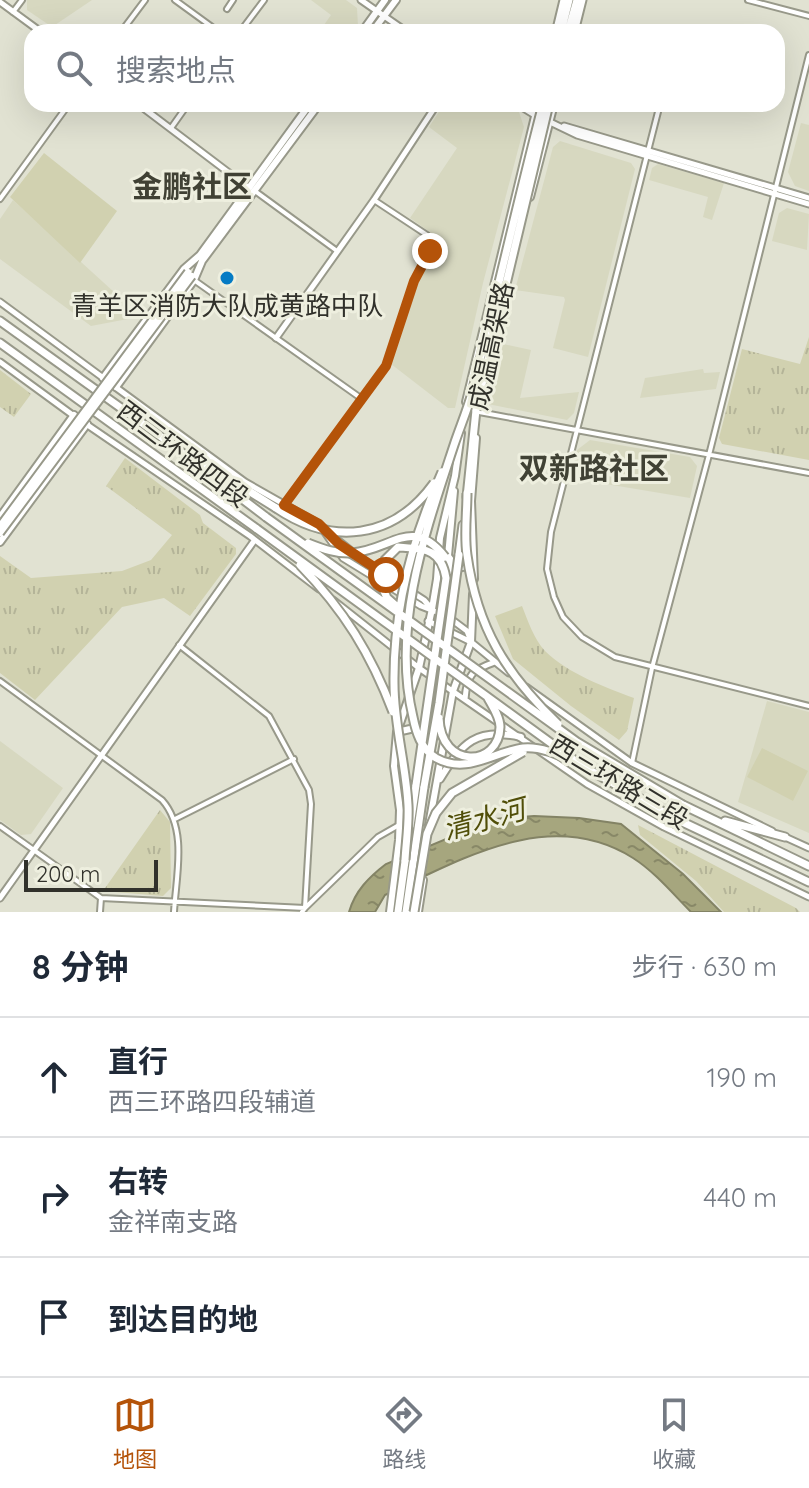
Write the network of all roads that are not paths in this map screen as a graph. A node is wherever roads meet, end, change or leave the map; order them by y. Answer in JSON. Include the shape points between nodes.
{"nodes":[{"id":1,"x":22,"y":0,"type":"edge"},
{"id":2,"x":145,"y":0,"type":"edge"},
{"id":3,"x":175,"y":0,"type":"edge"},
{"id":4,"x":233,"y":0,"type":"edge"},
{"id":5,"x":264,"y":0,"type":"edge"},
{"id":6,"x":361,"y":0,"type":"edge"},
{"id":7,"x":385,"y":0,"type":"edge"},
{"id":8,"x":396,"y":0,"type":"edge"},
{"id":9,"x":565,"y":0,"type":"edge"},
{"id":10,"x":580,"y":0,"type":"edge"},
{"id":11,"x":748,"y":0,"type":"edge"},
{"id":12,"x":0,"y":2,"type":"edge"},
{"id":13,"x":227,"y":9,"type":"dead end"},
{"id":14,"x":13,"y":12,"type":"junction"},
{"id":15,"x":376,"y":12,"type":"junction"},
{"id":16,"x":809,"y":16,"type":"edge"},
{"id":17,"x":383,"y":17,"type":"junction"},
{"id":18,"x":30,"y":24,"type":"edge"},
{"id":19,"x":127,"y":24,"type":"edge"},
{"id":20,"x":208,"y":24,"type":"edge"},
{"id":21,"x":246,"y":24,"type":"edge"},
{"id":22,"x":368,"y":24,"type":"edge"},
{"id":23,"x":378,"y":24,"type":"edge"},
{"id":24,"x":394,"y":24,"type":"edge"},
{"id":25,"x":559,"y":24,"type":"edge"},
{"id":26,"x":573,"y":24,"type":"edge"},
{"id":27,"x":809,"y":55,"type":"edge"},
{"id":28,"x":63,"y":112,"type":"edge"},
{"id":29,"x":149,"y":112,"type":"edge"},
{"id":30,"x":182,"y":112,"type":"edge"},
{"id":31,"x":305,"y":112,"type":"edge"},
{"id":32,"x":313,"y":112,"type":"edge"},
{"id":33,"x":432,"y":112,"type":"edge"},
{"id":34,"x":529,"y":112,"type":"edge"},
{"id":35,"x":538,"y":112,"type":"edge"},
{"id":36,"x":538,"y":112,"type":"edge"},
{"id":37,"x":550,"y":112,"type":"edge"},
{"id":38,"x":551,"y":112,"type":"edge"},
{"id":39,"x":658,"y":112,"type":"edge"},
{"id":40,"x":536,"y":117,"type":"junction"},
{"id":41,"x":550,"y":122,"type":"junction"},
{"id":42,"x":171,"y":128,"type":"junction"},
{"id":43,"x":647,"y":153,"type":"junction"},
{"id":44,"x":252,"y":189,"type":"junction"},
{"id":45,"x":776,"y":191,"type":"junction"},
{"id":46,"x":0,"y":199,"type":"edge"},
{"id":47,"x":374,"y":200,"type":"junction"},
{"id":48,"x":809,"y":201,"type":"edge"},
{"id":49,"x":339,"y":252,"type":"junction"},
{"id":50,"x":201,"y":258,"type":"junction"},
{"id":51,"x":191,"y":276,"type":"junction"},
{"id":52,"x":0,"y":302,"type":"edge"},
{"id":53,"x":0,"y":321,"type":"edge"},
{"id":54,"x":276,"y":338,"type":"junction"},
{"id":55,"x":0,"y":343,"type":"edge"},
{"id":56,"x":0,"y":362,"type":"edge"},
{"id":57,"x":103,"y":378,"type":"junction"},
{"id":58,"x":116,"y":387,"type":"junction"},
{"id":59,"x":362,"y":399,"type":"junction"},
{"id":60,"x":479,"y":412,"type":"junction"},
{"id":61,"x":74,"y":415,"type":"junction"},
{"id":62,"x":87,"y":424,"type":"junction"},
{"id":63,"x":578,"y":432,"type":"junction"},
{"id":64,"x":160,"y":436,"type":"junction"},
{"id":65,"x":454,"y":444,"type":"junction"},
{"id":66,"x":709,"y":455,"type":"junction"},
{"id":67,"x":809,"y":473,"type":"edge"},
{"id":68,"x":440,"y":475,"type":"junction"},
{"id":69,"x":455,"y":476,"type":"junction"},
{"id":70,"x":467,"y":493,"type":"junction"},
{"id":71,"x":280,"y":507,"type":"junction"},
{"id":72,"x":0,"y":517,"type":"edge"},
{"id":73,"x":0,"y":526,"type":"edge"},
{"id":74,"x":0,"y":533,"type":"edge"},
{"id":75,"x":300,"y":540,"type":"junction"},
{"id":76,"x":254,"y":541,"type":"junction"},
{"id":77,"x":0,"y":542,"type":"edge"},
{"id":78,"x":285,"y":549,"type":"junction"},
{"id":79,"x":473,"y":559,"type":"junction"},
{"id":80,"x":455,"y":591,"type":"junction"},
{"id":81,"x":432,"y":609,"type":"junction"},
{"id":82,"x":428,"y":621,"type":"junction"},
{"id":83,"x":417,"y":626,"type":"junction"},
{"id":84,"x":471,"y":642,"type":"junction"},
{"id":85,"x":179,"y":645,"type":"junction"},
{"id":86,"x":443,"y":645,"type":"joint"},
{"id":87,"x":441,"y":662,"type":"joint"},
{"id":88,"x":496,"y":662,"type":"junction"},
{"id":89,"x":419,"y":668,"type":"junction"},
{"id":90,"x":652,"y":668,"type":"junction"},
{"id":91,"x":0,"y":681,"type":"edge"},
{"id":92,"x":453,"y":691,"type":"junction"},
{"id":93,"x":487,"y":696,"type":"junction"},
{"id":94,"x":465,"y":699,"type":"junction"},
{"id":95,"x":439,"y":703,"type":"junction"},
{"id":96,"x":809,"y":706,"type":"edge"},
{"id":97,"x":396,"y":719,"type":"junction"},
{"id":98,"x":397,"y":732,"type":"junction"},
{"id":99,"x":521,"y":737,"type":"junction"},
{"id":100,"x":577,"y":742,"type":"junction"},
{"id":101,"x":542,"y":749,"type":"junction"},
{"id":102,"x":100,"y":755,"type":"junction"},
{"id":103,"x":294,"y":759,"type":"junction"},
{"id":104,"x":632,"y":763,"type":"junction"},
{"id":105,"x":581,"y":765,"type":"junction"},
{"id":106,"x":436,"y":785,"type":"junction"},
{"id":107,"x":708,"y":817,"type":"junction"},
{"id":108,"x":175,"y":819,"type":"junction"},
{"id":109,"x":399,"y":825,"type":"junction"},
{"id":110,"x":0,"y":826,"type":"edge"},
{"id":111,"x":785,"y":837,"type":"junction"},
{"id":112,"x":809,"y":848,"type":"edge"},
{"id":113,"x":34,"y":850,"type":"junction"},
{"id":114,"x":405,"y":860,"type":"junction"},
{"id":115,"x":809,"y":866,"type":"edge"},
{"id":116,"x":809,"y":882,"type":"edge"},
{"id":117,"x":0,"y":898,"type":"edge"},
{"id":118,"x":101,"y":898,"type":"junction"},
{"id":119,"x":808,"y":898,"type":"edge"},
{"id":120,"x":175,"y":902,"type":"junction"},
{"id":121,"x":303,"y":910,"type":"edge"},
{"id":122,"x":100,"y":912,"type":"edge"},
{"id":123,"x":174,"y":912,"type":"edge"},
{"id":124,"x":390,"y":912,"type":"edge"},
{"id":125,"x":398,"y":912,"type":"edge"},
{"id":126,"x":406,"y":912,"type":"edge"},
{"id":127,"x":416,"y":912,"type":"edge"}],
"edges":[{"from":1,"to":14,"type":"street"},
{"from":2,"to":19,"type":"street"},
{"from":3,"to":20,"type":"street"},
{"from":4,"to":13,"type":"street"},
{"from":5,"to":21,"type":"street"},
{"from":6,"to":15,"type":"main road"},
{"from":7,"to":15,"type":"main road"},
{"from":8,"to":17,"type":"main road"},
{"from":9,"to":25,"type":"highway"},
{"from":10,"to":26,"type":"highway"},
{"from":11,"to":16,"type":"street"},
{"from":12,"to":14,"type":"main road"},
{"from":14,"to":18,"type":"main road"},
{"from":15,"to":17,"type":"main road"},
{"from":15,"to":22,"type":"main road"},
{"from":17,"to":23,"type":"main road"},
{"from":17,"to":24,"type":"main road"},
{"from":27,"to":45,"type":"street"},
{"from":28,"to":46,"type":"street"},
{"from":29,"to":42,"type":"main road"},
{"from":30,"to":42,"type":"street"},
{"from":31,"to":44,"type":"main road"},
{"from":32,"to":44,"type":"main road"},
{"from":33,"to":47,"type":"main road"},
{"from":34,"to":40,"type":"main road"},
{"from":35,"to":40,"type":"main road"},
{"from":36,"to":65,"type":"highway","name":"成温高架路","bridge":true,"via":[[469,403]]},
{"from":37,"to":70,"type":"highway","name":"成温高架路","bridge":true,"via":[[486,360]]},
{"from":38,"to":41,"type":"main road"},
{"from":39,"to":43,"type":"street"},
{"from":40,"to":41,"type":"main road"},
{"from":40,"to":69,"type":"main road","via":[[470,381]]},
{"from":41,"to":43,"type":"main road"},
{"from":41,"to":60,"type":"main road"},
{"from":42,"to":44,"type":"main road"},
{"from":43,"to":45,"type":"main road"},
{"from":43,"to":63,"type":"street"},
{"from":44,"to":49,"type":"street"},
{"from":44,"to":50,"type":"main road"},
{"from":45,"to":48,"type":"main road"},
{"from":45,"to":66,"type":"street"},
{"from":47,"to":49,"type":"main road"},
{"from":47,"to":59,"type":"street","via":[[427,235],[432,247],[414,281],[389,360]]},
{"from":49,"to":54,"type":"main road"},
{"from":50,"to":51,"type":"main road"},
{"from":50,"to":57,"type":"main road","via":[[184,269]]},
{"from":51,"to":54,"type":"street"},
{"from":51,"to":58,"type":"main road"},
{"from":51,"to":73,"type":"main road","bridge":true},
{"from":51,"to":74,"type":"main road","bridge":true},
{"from":52,"to":57,"type":"main road"},
{"from":53,"to":64,"type":"highway","name":"西三环路四段"},
{"from":54,"to":59,"type":"street"},
{"from":55,"to":78,"type":"highway","name":"西三环路四段","bridge":true},
{"from":56,"to":61,"type":"main road"},
{"from":57,"to":58,"type":"main road"},
{"from":58,"to":71,"type":"main road"},
{"from":59,"to":71,"type":"street"},
{"from":60,"to":63,"type":"street"},
{"from":60,"to":79,"type":"main road","via":[[471,501]]},
{"from":61,"to":62,"type":"main road"},
{"from":61,"to":72,"type":"main road"},
{"from":62,"to":76,"type":"main road"},
{"from":62,"to":77,"type":"main road"},
{"from":63,"to":66,"type":"street"},
{"from":63,"to":90,"type":"street","via":[[551,532],[547,569],[554,597],[563,617],[582,637],[615,657]]},
{"from":64,"to":71,"type":"highway"},
{"from":64,"to":75,"type":"highway","name":"西三环路四段","bridge":true},
{"from":65,"to":68,"type":"highway","name":"成温高架路","bridge":true},
{"from":65,"to":101,"type":"highway","bridge":true,"via":[[410,607],[409,703],[418,739],[435,757],[464,765],[526,748]]},
{"from":66,"to":67,"type":"street"},
{"from":66,"to":90,"type":"street"},
{"from":68,"to":71,"type":"highway","bridge":true,"via":[[399,518],[357,531],[311,528]]},
{"from":68,"to":97,"type":"highway","name":"成温高架路","bridge":true,"via":[[414,544],[397,621]]},
{"from":69,"to":79,"type":"main road","via":[[448,556],[461,569]]},
{"from":69,"to":81,"type":"main road","via":[[440,538]]},
{"from":70,"to":80,"type":"highway","name":"成温高架路","bridge":true},
{"from":70,"to":100,"type":"highway","bridge":true,"via":[[466,552],[486,632],[510,673]]},
{"from":71,"to":81,"type":"main road","via":[[322,527],[343,558]]},
{"from":75,"to":80,"type":"highway","bridge":true,"via":[[351,553],[417,535],[435,544],[450,564]]},
{"from":75,"to":83,"type":"highway","name":"西三环路四段","bridge":true},
{"from":76,"to":85,"type":"main road"},
{"from":76,"to":89,"type":"main road"},
{"from":78,"to":87,"type":"highway","name":"西三环路四段","bridge":true},
{"from":78,"to":97,"type":"highway","bridge":true,"via":[[355,632]]},
{"from":79,"to":84,"type":"main road"},
{"from":80,"to":95,"type":"highway","name":"成温高架路","bridge":true},
{"from":81,"to":82,"type":"main road"},
{"from":81,"to":84,"type":"main road","via":[[461,625]]},
{"from":82,"to":84,"type":"main road"},
{"from":82,"to":89,"type":"main road"},
{"from":83,"to":86,"type":"highway","name":"西三环路四段","bridge":true},
{"from":83,"to":114,"type":"highway","bridge":true,"via":[[387,598],[378,577],[398,547],[432,552],[444,564],[446,578]]},
{"from":84,"to":88,"type":"main road"},
{"from":84,"to":92,"type":"main road"},
{"from":85,"to":102,"type":"main road"},
{"from":85,"to":103,"type":"street","via":[[269,716]]},
{"from":86,"to":100,"type":"highway","name":"西三环路三段","bridge":true},
{"from":87,"to":93,"type":"highway","name":"西三环路三段","bridge":true},
{"from":88,"to":94,"type":"main road","via":[[473,672]]},
{"from":88,"to":104,"type":"main road"},
{"from":89,"to":92,"type":"main road"},
{"from":89,"to":98,"type":"main road"},
{"from":90,"to":96,"type":"street"},
{"from":90,"to":104,"type":"street"},
{"from":91,"to":102,"type":"street"},
{"from":92,"to":94,"type":"main road"},
{"from":92,"to":106,"type":"main road"},
{"from":93,"to":95,"type":"highway","bridge":true,"via":[[497,714],[497,739],[489,750],[468,758],[447,747]]},
{"from":93,"to":105,"type":"highway","name":"西三环路三段","bridge":true},
{"from":94,"to":99,"type":"main road"},
{"from":95,"to":126,"type":"highway","name":"成温高架路","bridge":true},
{"from":97,"to":114,"type":"highway","name":"成温高架路","bridge":true,"via":[[408,807]]},
{"from":98,"to":106,"type":"main road","via":[[429,729]]},
{"from":98,"to":109,"type":"main road"},
{"from":99,"to":106,"type":"main road","via":[[500,733],[459,748]]},
{"from":99,"to":119,"type":"main road","via":[[609,798]]},
{"from":100,"to":107,"type":"highway","name":"西三环路三段","bridge":true},
{"from":101,"to":105,"type":"highway","bridge":true},
{"from":101,"to":127,"type":"highway","bridge":true,"via":[[509,758],[444,801],[427,834]]},
{"from":102,"to":108,"type":"street","via":[[162,800]]},
{"from":102,"to":113,"type":"main road"},
{"from":103,"to":108,"type":"street"},
{"from":103,"to":121,"type":"street","via":[[311,804]]},
{"from":104,"to":111,"type":"main road"},
{"from":105,"to":116,"type":"highway","name":"西三环路三段","bridge":true,"via":[[674,818]]},
{"from":106,"to":127,"type":"main road","bridge":true},
{"from":107,"to":111,"type":"highway"},
{"from":107,"to":115,"type":"highway","name":"西三环路三段"},
{"from":108,"to":120,"type":"street"},
{"from":109,"to":121,"type":"street","via":[[378,837]]},
{"from":109,"to":124,"type":"main road"},
{"from":110,"to":113,"type":"street"},
{"from":111,"to":112,"type":"main road"},
{"from":113,"to":117,"type":"main road"},
{"from":113,"to":118,"type":"street"},
{"from":114,"to":125,"type":"highway"},
{"from":118,"to":120,"type":"street"},
{"from":118,"to":122,"type":"street"},
{"from":120,"to":121,"type":"street"},
{"from":120,"to":123,"type":"street"}]}
